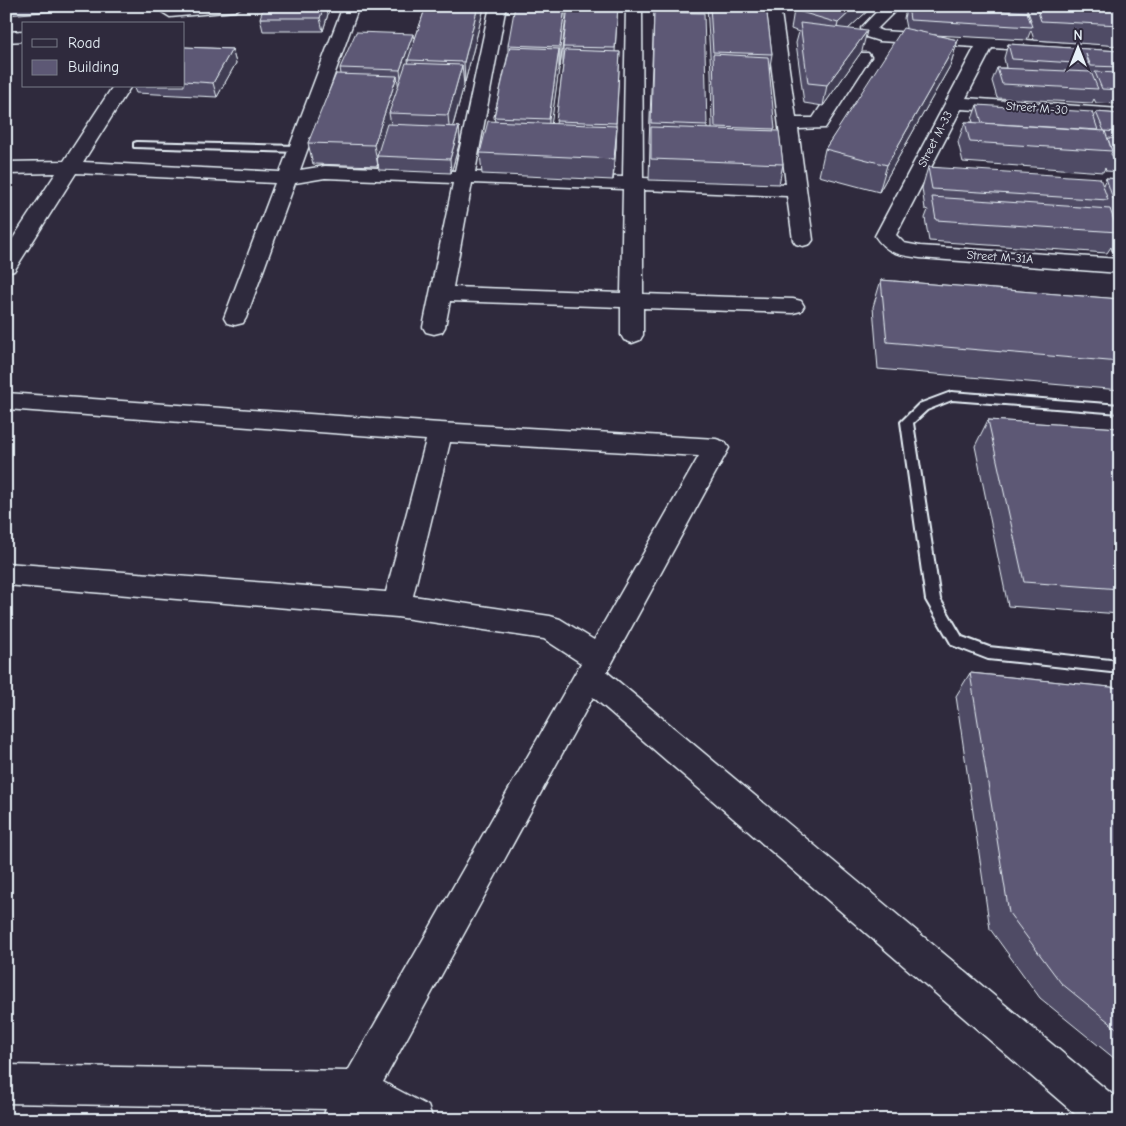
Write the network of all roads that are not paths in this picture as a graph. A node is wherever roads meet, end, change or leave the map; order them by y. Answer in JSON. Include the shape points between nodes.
{"nodes":[{"id":1,"x":235,"y":6,"type":"edge"},
{"id":2,"x":351,"y":6,"type":"edge"},
{"id":3,"x":634,"y":6,"type":"edge"},
{"id":4,"x":772,"y":6,"type":"edge"},
{"id":5,"x":892,"y":6,"type":"edge"},
{"id":6,"x":504,"y":7,"type":"edge"},
{"id":7,"x":168,"y":14,"type":"edge"},
{"id":8,"x":22,"y":36,"type":"edge"},
{"id":9,"x":6,"y":37,"type":"edge"},
{"id":10,"x":986,"y":43,"type":"junction"},
{"id":11,"x":1120,"y":51,"type":"edge"},
{"id":12,"x":862,"y":57,"type":"edge"},
{"id":13,"x":121,"y":88,"type":"edge"},
{"id":14,"x":954,"y":103,"type":"junction"},
{"id":15,"x":1120,"y":114,"type":"edge"},
{"id":16,"x":788,"y":123,"type":"junction"},
{"id":17,"x":137,"y":145,"type":"dead end"},
{"id":18,"x":298,"y":150,"type":"junction"},
{"id":19,"x":71,"y":167,"type":"junction"},
{"id":20,"x":6,"y":168,"type":"edge"},
{"id":21,"x":287,"y":178,"type":"junction"},
{"id":22,"x":463,"y":185,"type":"junction"},
{"id":23,"x":633,"y":192,"type":"junction"},
{"id":24,"x":797,"y":198,"type":"junction"},
{"id":25,"x":885,"y":236,"type":"joint"},
{"id":26,"x":803,"y":240,"type":"dead end"},
{"id":27,"x":6,"y":266,"type":"edge"},
{"id":28,"x":1120,"y":266,"type":"edge"},
{"id":29,"x":440,"y":294,"type":"junction"},
{"id":30,"x":632,"y":301,"type":"junction"},
{"id":31,"x":793,"y":306,"type":"dead end"},
{"id":32,"x":235,"y":318,"type":"dead end"},
{"id":33,"x":434,"y":327,"type":"dead end"},
{"id":34,"x":632,"y":336,"type":"dead end"},
{"id":35,"x":6,"y":401,"type":"edge"},
{"id":36,"x":1120,"y":409,"type":"edge"},
{"id":37,"x":440,"y":432,"type":"junction"},
{"id":38,"x":6,"y":574,"type":"edge"},
{"id":39,"x":397,"y":606,"type":"junction"},
{"id":40,"x":594,"y":666,"type":"junction"},
{"id":41,"x":1120,"y":667,"type":"edge"},
{"id":42,"x":10,"y":1088,"type":"edge"},
{"id":43,"x":349,"y":1105,"type":"edge"},
{"id":44,"x":414,"y":1120,"type":"edge"},
{"id":45,"x":1112,"y":1120,"type":"edge"}],
"edges":[{"from":1,"to":7,"type":"street"},
{"from":2,"to":18,"type":"street"},
{"from":3,"to":23,"type":"street"},
{"from":4,"to":16,"type":"street"},
{"from":5,"to":10,"type":"street","via":[[869,28],[869,32],[879,36]]},
{"from":6,"to":22,"type":"street"},
{"from":8,"to":9,"type":"street"},
{"from":10,"to":11,"type":"street"},
{"from":10,"to":14,"type":"street","name":"Street M-33"},
{"from":12,"to":16,"type":"street","via":[[818,124]]},
{"from":13,"to":19,"type":"street"},
{"from":14,"to":15,"type":"street","name":"Street M-30"},
{"from":14,"to":25,"type":"street","name":"Street M-33","via":[[929,170]]},
{"from":16,"to":24,"type":"street"},
{"from":17,"to":18,"type":"lane"},
{"from":18,"to":21,"type":"street"},
{"from":19,"to":20,"type":"street"},
{"from":19,"to":21,"type":"street"},
{"from":19,"to":27,"type":"street"},
{"from":21,"to":22,"type":"street","via":[[318,188]]},
{"from":21,"to":32,"type":"street"},
{"from":22,"to":23,"type":"street"},
{"from":22,"to":29,"type":"street"},
{"from":23,"to":24,"type":"street"},
{"from":23,"to":30,"type":"street"},
{"from":24,"to":26,"type":"street"},
{"from":25,"to":28,"type":"street","name":"Street M-31A","via":[[898,248],[920,252]]},
{"from":29,"to":30,"type":"street"},
{"from":29,"to":33,"type":"street"},
{"from":30,"to":31,"type":"street"},
{"from":30,"to":34,"type":"street"},
{"from":35,"to":37,"type":"street"},
{"from":36,"to":41,"type":"lane","via":[[951,396],[923,407],[907,422],[933,600],[957,641],[988,654]]},
{"from":37,"to":39,"type":"street"},
{"from":37,"to":40,"type":"street","via":[[716,448]]},
{"from":38,"to":39,"type":"street"},
{"from":39,"to":40,"type":"street","via":[[550,628]]},
{"from":40,"to":43,"type":"street"},
{"from":40,"to":45,"type":"street"},
{"from":42,"to":43,"type":"street"},
{"from":43,"to":44,"type":"street"}]}
